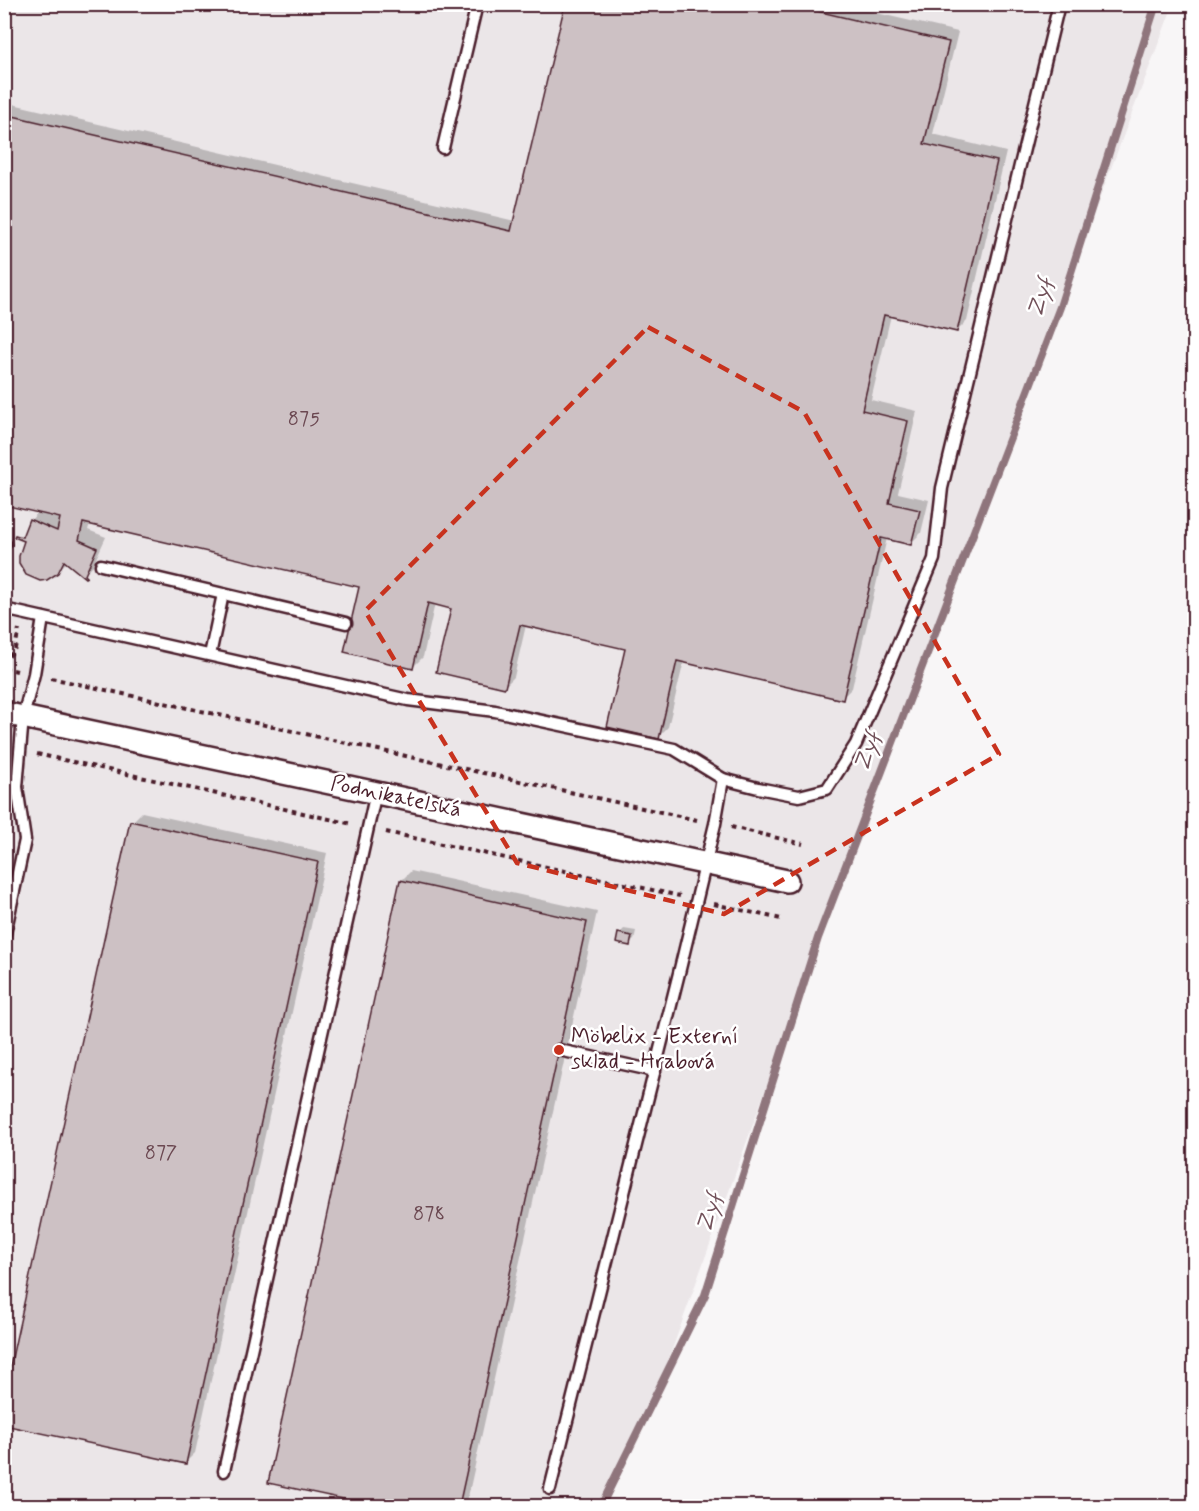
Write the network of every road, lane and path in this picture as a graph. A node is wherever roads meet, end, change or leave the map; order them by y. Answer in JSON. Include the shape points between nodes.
{"nodes":[{"id":1,"x":477,"y":4,"type":"edge"},
{"id":2,"x":1059,"y":4,"type":"edge"},
{"id":3,"x":443,"y":148,"type":"dead end"},
{"id":4,"x":101,"y":565,"type":"dead end"},
{"id":5,"x":223,"y":594,"type":"junction"},
{"id":6,"x":4,"y":609,"type":"edge"},
{"id":7,"x":43,"y":618,"type":"junction"},
{"id":8,"x":346,"y":623,"type":"dead end"},
{"id":9,"x":210,"y":655,"type":"junction"},
{"id":10,"x":4,"y":668,"type":"edge"},
{"id":11,"x":33,"y":674,"type":"junction"},
{"id":12,"x":14,"y":715,"type":"edge"},
{"id":13,"x":20,"y":750,"type":"junction"},
{"id":14,"x":723,"y":779,"type":"junction"},
{"id":15,"x":4,"y":783,"type":"edge"},
{"id":16,"x":16,"y":787,"type":"junction"},
{"id":17,"x":376,"y":792,"type":"junction"},
{"id":18,"x":715,"y":824,"type":"junction"},
{"id":19,"x":367,"y":827,"type":"junction"},
{"id":20,"x":803,"y":844,"type":"dead end"},
{"id":21,"x":706,"y":863,"type":"junction"},
{"id":22,"x":787,"y":881,"type":"dead end"},
{"id":23,"x":697,"y":900,"type":"junction"},
{"id":24,"x":781,"y":919,"type":"dead end"},
{"id":25,"x":4,"y":938,"type":"edge"},
{"id":26,"x":559,"y":1050,"type":"dead end"},
{"id":27,"x":655,"y":1071,"type":"junction"},
{"id":28,"x":224,"y":1471,"type":"dead end"},
{"id":29,"x":550,"y":1489,"type":"dead end"}],
"edges":[{"from":1,"to":3,"type":"lane"},
{"from":2,"to":14,"type":"lane","via":[[942,488],[934,559],[856,744],[827,789],[799,796]]},
{"from":4,"to":5,"type":"lane"},
{"from":5,"to":8,"type":"lane"},
{"from":5,"to":9,"type":"lane"},
{"from":6,"to":7,"type":"lane"},
{"from":7,"to":9,"type":"lane"},
{"from":7,"to":11,"type":"lane"},
{"from":9,"to":14,"type":"lane","via":[[408,700],[495,711],[674,749]]},
{"from":10,"to":11,"type":"path"},
{"from":11,"to":12,"type":"lane"},
{"from":11,"to":18,"type":"path"},
{"from":12,"to":13,"type":"lane"},
{"from":12,"to":17,"type":"street","name":"Podnikatelská"},
{"from":13,"to":16,"type":"lane"},
{"from":13,"to":19,"type":"path"},
{"from":14,"to":18,"type":"lane"},
{"from":15,"to":16,"type":"lane"},
{"from":16,"to":25,"type":"lane","via":[[25,840]]},
{"from":17,"to":19,"type":"lane"},
{"from":17,"to":21,"type":"street","name":"Podnikatelská"},
{"from":18,"to":20,"type":"path"},
{"from":18,"to":21,"type":"lane"},
{"from":19,"to":23,"type":"path"},
{"from":19,"to":28,"type":"lane"},
{"from":21,"to":22,"type":"street","name":"Podnikatelská"},
{"from":21,"to":23,"type":"lane"},
{"from":23,"to":24,"type":"path"},
{"from":23,"to":27,"type":"lane"},
{"from":26,"to":27,"type":"lane"},
{"from":27,"to":29,"type":"lane"}]}
